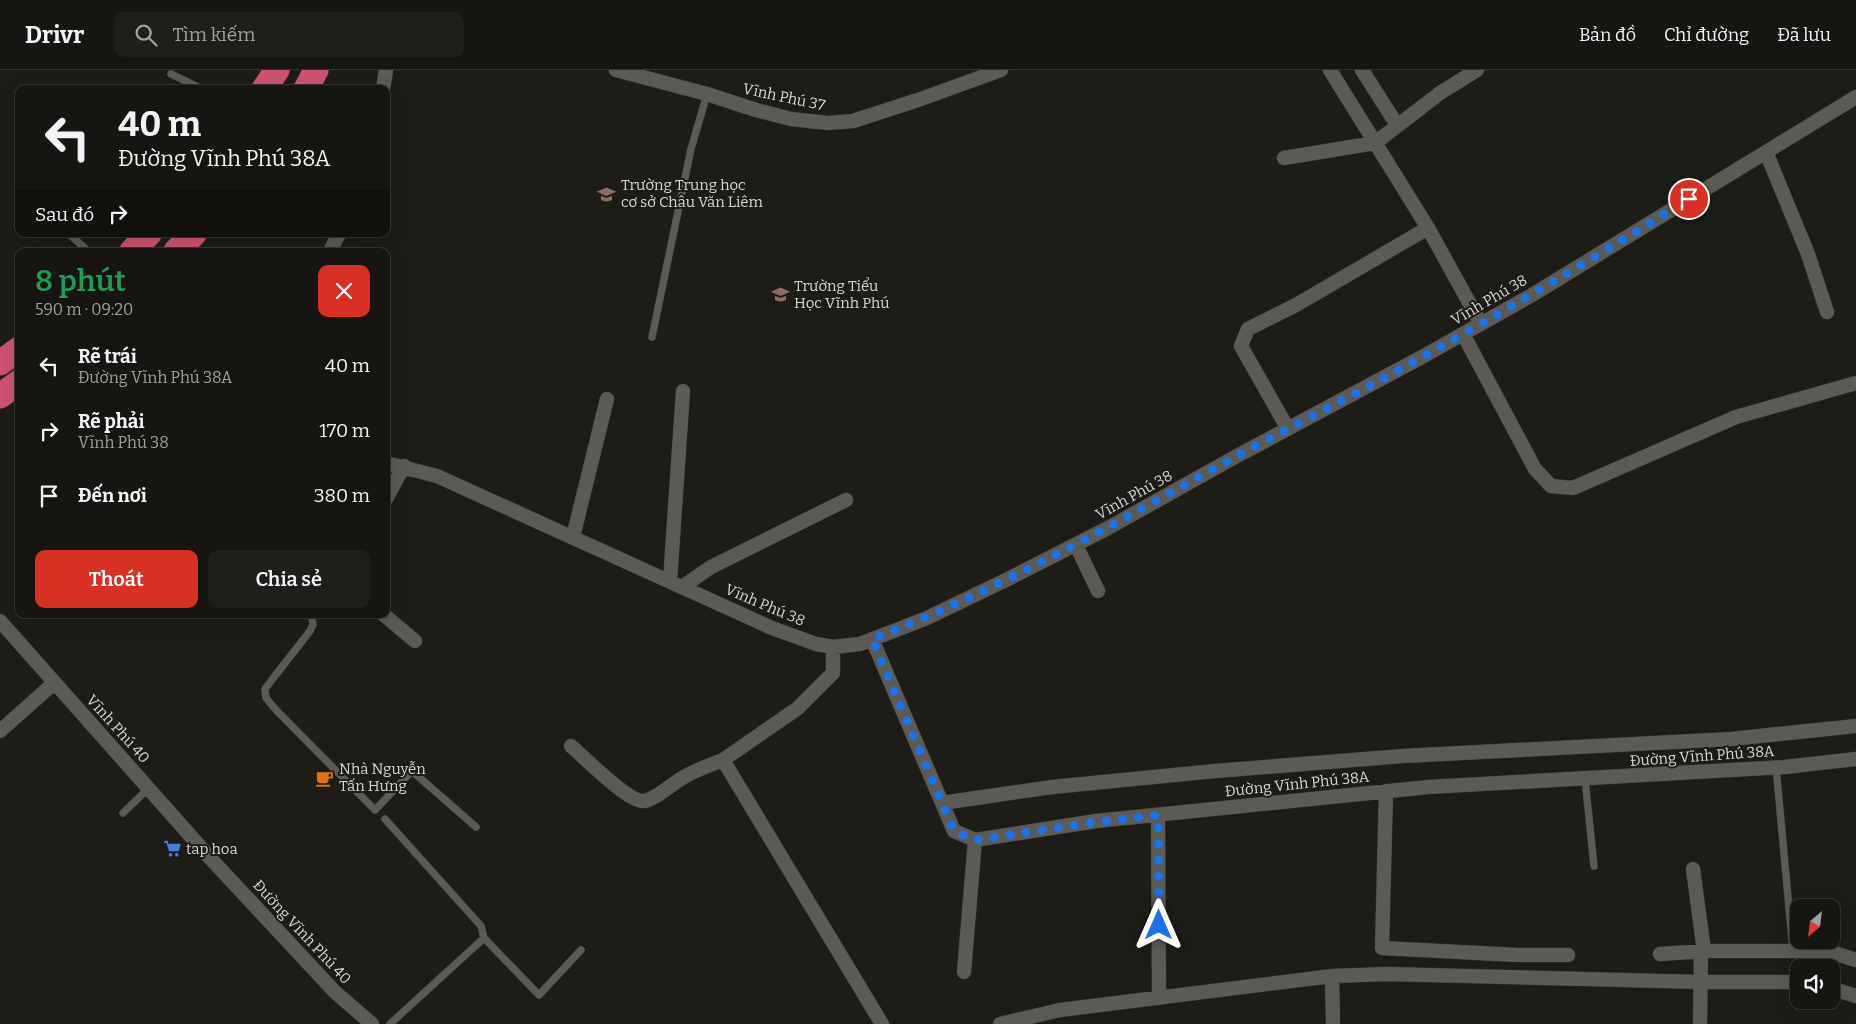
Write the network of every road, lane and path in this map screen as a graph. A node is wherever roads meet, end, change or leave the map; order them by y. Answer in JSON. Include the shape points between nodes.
{"nodes":[{"id":1,"x":386,"y":70,"type":"edge"},
{"id":2,"x":616,"y":70,"type":"edge"},
{"id":3,"x":1001,"y":70,"type":"edge"},
{"id":4,"x":1330,"y":70,"type":"edge"},
{"id":5,"x":1362,"y":70,"type":"edge"},
{"id":6,"x":1477,"y":70,"type":"edge"},
{"id":7,"x":171,"y":74,"type":"dead end"},
{"id":8,"x":194,"y":85,"type":"edge"},
{"id":9,"x":384,"y":85,"type":"edge"},
{"id":10,"x":707,"y":94,"type":"junction"},
{"id":11,"x":1856,"y":97,"type":"edge"},
{"id":12,"x":1397,"y":125,"type":"junction"},
{"id":13,"x":1375,"y":142,"type":"junction"},
{"id":14,"x":1766,"y":152,"type":"junction"},
{"id":15,"x":1284,"y":158,"type":"dead end"},
{"id":16,"x":1428,"y":228,"type":"junction"},
{"id":17,"x":72,"y":237,"type":"edge"},
{"id":18,"x":146,"y":237,"type":"edge"},
{"id":19,"x":191,"y":237,"type":"edge"},
{"id":20,"x":85,"y":248,"type":"edge"},
{"id":21,"x":135,"y":248,"type":"edge"},
{"id":22,"x":179,"y":248,"type":"edge"},
{"id":23,"x":1826,"y":312,"type":"dead end"},
{"id":24,"x":1481,"y":324,"type":"junction"},
{"id":25,"x":1463,"y":334,"type":"junction"},
{"id":26,"x":652,"y":337,"type":"dead end"},
{"id":27,"x":15,"y":352,"type":"edge"},
{"id":28,"x":0,"y":363,"type":"edge"},
{"id":29,"x":1856,"y":383,"type":"edge"},
{"id":30,"x":15,"y":385,"type":"edge"},
{"id":31,"x":682,"y":391,"type":"dead end"},
{"id":32,"x":0,"y":396,"type":"edge"},
{"id":33,"x":607,"y":399,"type":"dead end"},
{"id":34,"x":1288,"y":429,"type":"junction"},
{"id":35,"x":390,"y":464,"type":"edge"},
{"id":36,"x":404,"y":466,"type":"junction"},
{"id":37,"x":390,"y":492,"type":"edge"},
{"id":38,"x":846,"y":500,"type":"dead end"},
{"id":39,"x":573,"y":538,"type":"junction"},
{"id":40,"x":1076,"y":544,"type":"junction"},
{"id":41,"x":676,"y":584,"type":"junction"},
{"id":42,"x":1098,"y":591,"type":"dead end"},
{"id":43,"x":312,"y":618,"type":"edge"},
{"id":44,"x":388,"y":618,"type":"edge"},
{"id":45,"x":0,"y":622,"type":"edge"},
{"id":46,"x":872,"y":639,"type":"junction"},
{"id":47,"x":415,"y":641,"type":"dead end"},
{"id":48,"x":833,"y":648,"type":"junction"},
{"id":49,"x":54,"y":683,"type":"junction"},
{"id":50,"x":1856,"y":726,"type":"edge"},
{"id":51,"x":0,"y":730,"type":"edge"},
{"id":52,"x":571,"y":746,"type":"dead end"},
{"id":53,"x":1856,"y":759,"type":"edge"},
{"id":54,"x":723,"y":760,"type":"junction"},
{"id":55,"x":1776,"y":767,"type":"junction"},
{"id":56,"x":1585,"y":779,"type":"junction"},
{"id":57,"x":148,"y":789,"type":"junction"},
{"id":58,"x":1386,"y":791,"type":"junction"},
{"id":59,"x":942,"y":803,"type":"junction"},
{"id":60,"x":123,"y":813,"type":"dead end"},
{"id":61,"x":1158,"y":815,"type":"junction"},
{"id":62,"x":385,"y":819,"type":"dead end"},
{"id":63,"x":476,"y":827,"type":"dead end"},
{"id":64,"x":975,"y":840,"type":"junction"},
{"id":65,"x":211,"y":859,"type":"joint"},
{"id":66,"x":1594,"y":866,"type":"dead end"},
{"id":67,"x":1693,"y":869,"type":"dead end"},
{"id":68,"x":484,"y":938,"type":"junction"},
{"id":69,"x":581,"y":950,"type":"dead end"},
{"id":70,"x":1793,"y":951,"type":"junction"},
{"id":71,"x":1702,"y":953,"type":"junction"},
{"id":72,"x":1660,"y":954,"type":"dead end"},
{"id":73,"x":1568,"y":955,"type":"dead end"},
{"id":74,"x":1856,"y":960,"type":"edge"},
{"id":75,"x":964,"y":972,"type":"dead end"},
{"id":76,"x":1332,"y":976,"type":"junction"},
{"id":77,"x":1702,"y":979,"type":"junction"},
{"id":78,"x":1790,"y":982,"type":"edge"},
{"id":79,"x":1840,"y":991,"type":"edge"},
{"id":80,"x":1856,"y":996,"type":"edge"},
{"id":81,"x":1159,"y":998,"type":"junction"},
{"id":82,"x":372,"y":1024,"type":"edge"},
{"id":83,"x":390,"y":1024,"type":"edge"},
{"id":84,"x":882,"y":1024,"type":"edge"},
{"id":85,"x":1000,"y":1024,"type":"edge"},
{"id":86,"x":1333,"y":1024,"type":"edge"},
{"id":87,"x":1700,"y":1024,"type":"edge"}],
"edges":[{"from":1,"to":9,"type":"street"},
{"from":2,"to":10,"type":"street","name":"Vĩnh Phú 37"},
{"from":3,"to":10,"type":"street","name":"Vĩnh Phú 37","via":[[853,121],[828,123],[792,119]]},
{"from":4,"to":13,"type":"street"},
{"from":5,"to":12,"type":"street"},
{"from":6,"to":12,"type":"street"},
{"from":7,"to":8,"type":"lane"},
{"from":10,"to":26,"type":"lane","via":[[691,149]]},
{"from":11,"to":14,"type":"street","name":"Vĩnh Phú 38"},
{"from":12,"to":13,"type":"street"},
{"from":13,"to":15,"type":"street"},
{"from":13,"to":16,"type":"street"},
{"from":14,"to":23,"type":"street","via":[[1808,254]]},
{"from":14,"to":24,"type":"street","name":"Vĩnh Phú 38"},
{"from":16,"to":24,"type":"street"},
{"from":16,"to":34,"type":"street","via":[[1296,305],[1248,329],[1241,346]]},
{"from":17,"to":20,"type":"lane"},
{"from":18,"to":21,"type":"highway"},
{"from":19,"to":22,"type":"highway"},
{"from":24,"to":25,"type":"street","name":"Vĩnh Phú 38"},
{"from":25,"to":29,"type":"street","via":[[1535,469],[1551,486],[1573,488],[1736,417]]},
{"from":25,"to":34,"type":"street","name":"Vĩnh Phú 38"},
{"from":27,"to":28,"type":"highway"},
{"from":30,"to":32,"type":"highway"},
{"from":31,"to":41,"type":"street"},
{"from":33,"to":39,"type":"street"},
{"from":34,"to":40,"type":"street","name":"Vĩnh Phú 38"},
{"from":35,"to":36,"type":"street","name":"Vĩnh Phú 38"},
{"from":36,"to":37,"type":"street"},
{"from":36,"to":39,"type":"street","name":"Vĩnh Phú 38","via":[[437,476]]},
{"from":38,"to":41,"type":"street"},
{"from":39,"to":41,"type":"street","name":"Vĩnh Phú 38"},
{"from":40,"to":42,"type":"street"},
{"from":40,"to":46,"type":"street","name":"Vĩnh Phú 38","via":[[928,618]]},
{"from":41,"to":48,"type":"street","name":"Vĩnh Phú 38","via":[[772,628]]},
{"from":43,"to":63,"type":"lane","via":[[314,624],[310,632],[271,681],[265,690],[266,698],[376,810],[412,771]]},
{"from":44,"to":47,"type":"street"},
{"from":45,"to":49,"type":"street","name":"Vĩnh Phú 40"},
{"from":46,"to":48,"type":"street","name":"Vĩnh Phú 38"},
{"from":46,"to":59,"type":"street"},
{"from":48,"to":54,"type":"street","via":[[833,674],[798,708]]},
{"from":49,"to":51,"type":"street"},
{"from":49,"to":57,"type":"street","name":"Vĩnh Phú 40"},
{"from":50,"to":59,"type":"street","via":[[1731,739],[1403,756],[1215,771],[1052,786]]},
{"from":52,"to":54,"type":"street","via":[[622,791],[643,801],[684,777]]},
{"from":53,"to":55,"type":"street","name":"Đường Vĩnh Phú 38A"},
{"from":54,"to":84,"type":"street"},
{"from":55,"to":56,"type":"street","name":"Đường Vĩnh Phú 38A"},
{"from":55,"to":70,"type":"lane"},
{"from":56,"to":58,"type":"street","name":"Đường Vĩnh Phú 38A"},
{"from":56,"to":66,"type":"lane"},
{"from":57,"to":60,"type":"lane"},
{"from":57,"to":65,"type":"street","name":"Vĩnh Phú 40"},
{"from":58,"to":61,"type":"street","name":"Đường Vĩnh Phú 38A"},
{"from":58,"to":73,"type":"street","via":[[1382,948]]},
{"from":59,"to":64,"type":"street","via":[[954,831]]},
{"from":61,"to":64,"type":"street","name":"Đường Vĩnh Phú 38A"},
{"from":61,"to":81,"type":"street"},
{"from":62,"to":68,"type":"lane","via":[[481,926]]},
{"from":64,"to":75,"type":"street"},
{"from":65,"to":82,"type":"street","name":"Đường Vĩnh Phú 40","via":[[335,992]]},
{"from":67,"to":71,"type":"street"},
{"from":68,"to":69,"type":"lane","via":[[538,995]]},
{"from":68,"to":83,"type":"lane"},
{"from":70,"to":71,"type":"street"},
{"from":70,"to":74,"type":"street","via":[[1828,951]]},
{"from":71,"to":72,"type":"street"},
{"from":71,"to":77,"type":"street"},
{"from":76,"to":77,"type":"street"},
{"from":76,"to":81,"type":"street"},
{"from":76,"to":86,"type":"street"},
{"from":77,"to":78,"type":"street"},
{"from":77,"to":87,"type":"street"},
{"from":79,"to":80,"type":"street"},
{"from":81,"to":85,"type":"street","via":[[1060,1010]]}]}
